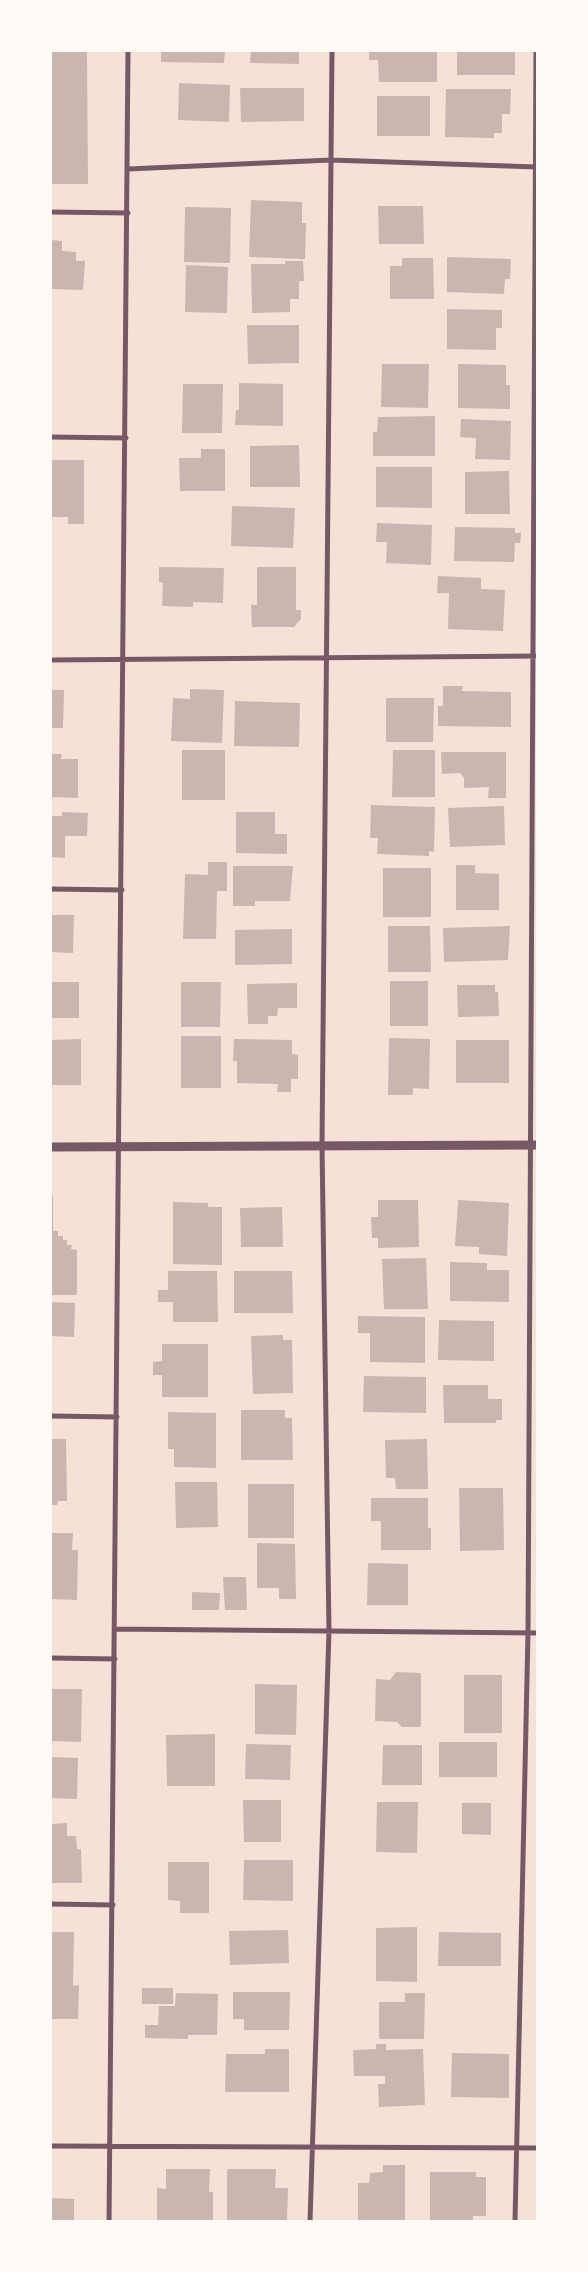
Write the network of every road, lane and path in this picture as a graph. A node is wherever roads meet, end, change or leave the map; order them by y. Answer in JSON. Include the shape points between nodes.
{"nodes":[{"id":1,"x":128,"y":51,"type":"edge"},
{"id":2,"x":332,"y":51,"type":"edge"},
{"id":3,"x":536,"y":51,"type":"edge"},
{"id":4,"x":331,"y":160,"type":"junction"},
{"id":5,"x":536,"y":167,"type":"edge"},
{"id":6,"x":128,"y":169,"type":"junction"},
{"id":7,"x":51,"y":212,"type":"edge"},
{"id":8,"x":128,"y":213,"type":"junction"},
{"id":9,"x":51,"y":437,"type":"edge"},
{"id":10,"x":126,"y":438,"type":"junction"},
{"id":11,"x":535,"y":656,"type":"edge"},
{"id":12,"x":327,"y":658,"type":"junction"},
{"id":13,"x":51,"y":660,"type":"edge"},
{"id":14,"x":124,"y":661,"type":"junction"},
{"id":15,"x":51,"y":889,"type":"edge"},
{"id":16,"x":122,"y":890,"type":"junction"},
{"id":17,"x":322,"y":1145,"type":"junction"},
{"id":18,"x":533,"y":1145,"type":"edge"},
{"id":19,"x":51,"y":1147,"type":"edge"},
{"id":20,"x":120,"y":1148,"type":"junction"},
{"id":21,"x":51,"y":1416,"type":"edge"},
{"id":22,"x":117,"y":1417,"type":"junction"},
{"id":23,"x":115,"y":1629,"type":"junction"},
{"id":24,"x":329,"y":1631,"type":"junction"},
{"id":25,"x":528,"y":1633,"type":"junction"},
{"id":26,"x":537,"y":1633,"type":"edge"},
{"id":27,"x":51,"y":1658,"type":"edge"},
{"id":28,"x":115,"y":1659,"type":"junction"},
{"id":29,"x":51,"y":1904,"type":"edge"},
{"id":30,"x":113,"y":1905,"type":"junction"},
{"id":31,"x":51,"y":2146,"type":"edge"},
{"id":32,"x":110,"y":2147,"type":"junction"},
{"id":33,"x":311,"y":2148,"type":"junction"},
{"id":34,"x":518,"y":2148,"type":"junction"},
{"id":35,"x":537,"y":2148,"type":"edge"},
{"id":36,"x":109,"y":2221,"type":"edge"},
{"id":37,"x":310,"y":2221,"type":"edge"},
{"id":38,"x":515,"y":2221,"type":"edge"}],
"edges":[{"from":1,"to":6,"type":"street"},
{"from":2,"to":4,"type":"street"},
{"from":3,"to":5,"type":"street"},
{"from":4,"to":5,"type":"street"},
{"from":4,"to":6,"type":"street"},
{"from":4,"to":12,"type":"street"},
{"from":5,"to":11,"type":"street"},
{"from":6,"to":8,"type":"street"},
{"from":7,"to":8,"type":"street"},
{"from":8,"to":10,"type":"street"},
{"from":9,"to":10,"type":"street"},
{"from":10,"to":14,"type":"street"},
{"from":11,"to":12,"type":"street"},
{"from":11,"to":18,"type":"street"},
{"from":12,"to":14,"type":"street"},
{"from":12,"to":17,"type":"street"},
{"from":13,"to":14,"type":"street"},
{"from":14,"to":16,"type":"street"},
{"from":15,"to":16,"type":"street"},
{"from":16,"to":20,"type":"street"},
{"from":17,"to":18,"type":"street"},
{"from":17,"to":20,"type":"street"},
{"from":17,"to":24,"type":"street"},
{"from":18,"to":25,"type":"street"},
{"from":19,"to":20,"type":"street"},
{"from":20,"to":22,"type":"street"},
{"from":21,"to":22,"type":"street"},
{"from":22,"to":23,"type":"street"},
{"from":23,"to":24,"type":"street"},
{"from":23,"to":28,"type":"street"},
{"from":24,"to":25,"type":"street"},
{"from":24,"to":33,"type":"street"},
{"from":25,"to":26,"type":"street"},
{"from":25,"to":34,"type":"street"},
{"from":27,"to":28,"type":"street"},
{"from":28,"to":30,"type":"street"},
{"from":29,"to":30,"type":"street"},
{"from":30,"to":32,"type":"street"},
{"from":31,"to":32,"type":"street"},
{"from":32,"to":33,"type":"street"},
{"from":32,"to":36,"type":"street"},
{"from":33,"to":34,"type":"street"},
{"from":33,"to":37,"type":"street"},
{"from":34,"to":35,"type":"street"},
{"from":34,"to":38,"type":"street"}]}
